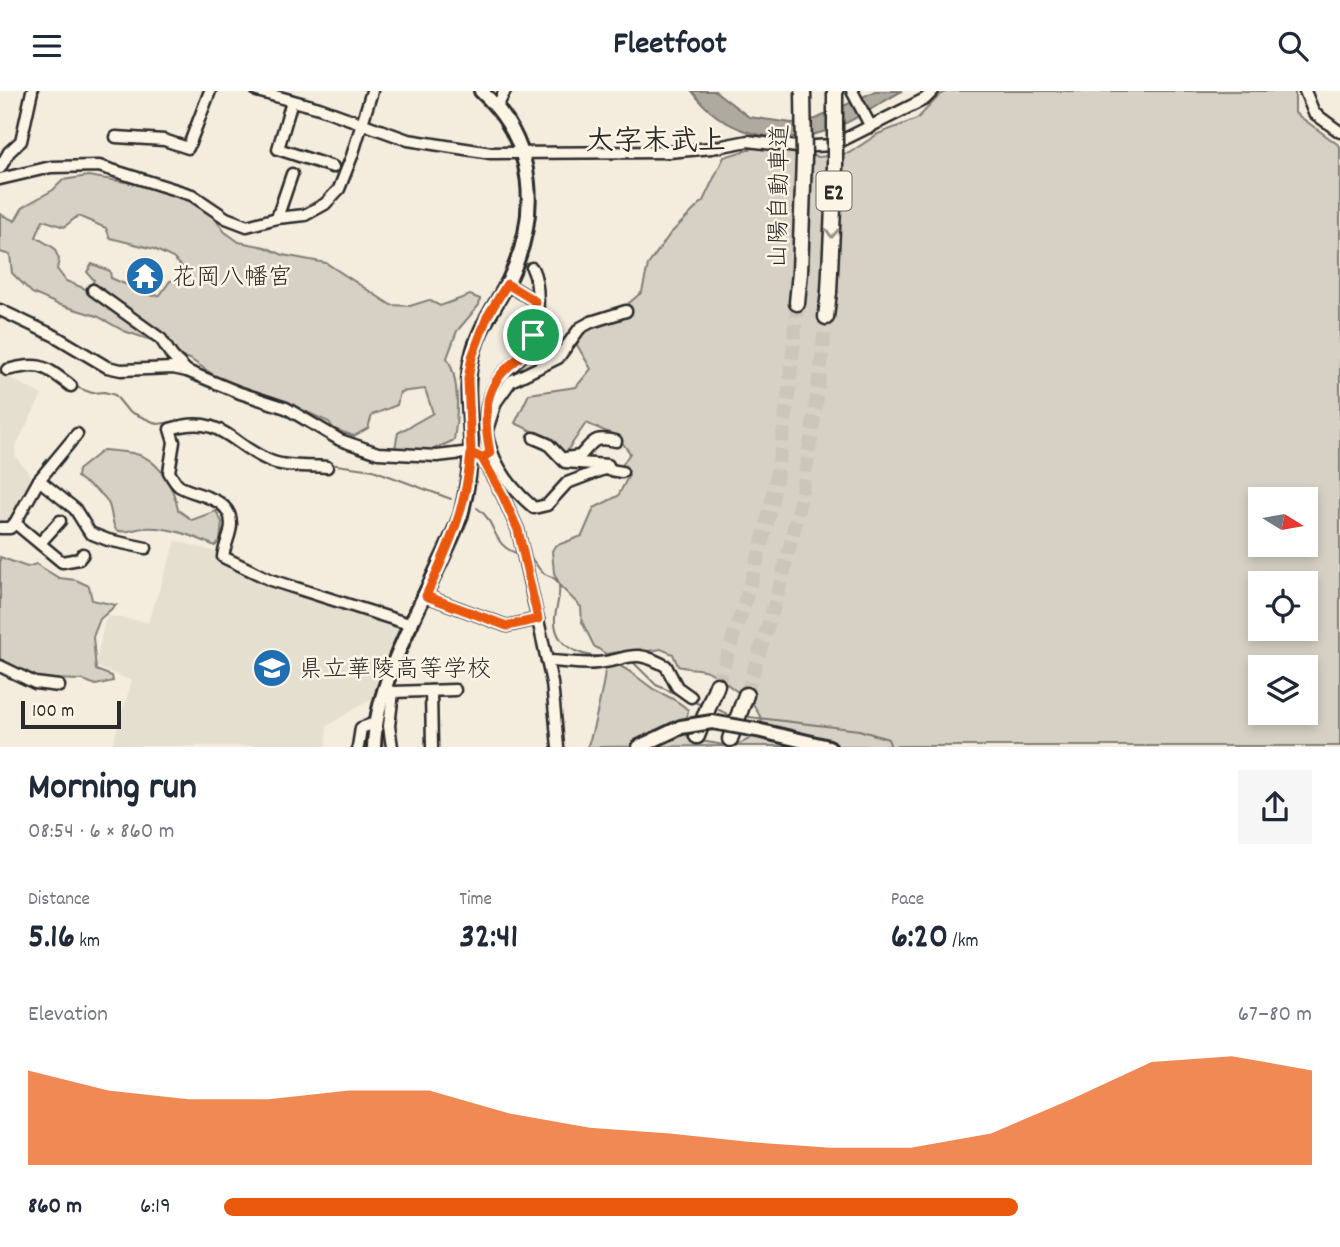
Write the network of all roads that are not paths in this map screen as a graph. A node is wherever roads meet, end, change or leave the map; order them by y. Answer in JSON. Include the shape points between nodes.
{"nodes":[{"id":1,"x":32,"y":91,"type":"edge"},
{"id":2,"x":210,"y":91,"type":"edge"},
{"id":3,"x":372,"y":91,"type":"edge"},
{"id":4,"x":481,"y":91,"type":"edge"},
{"id":5,"x":505,"y":91,"type":"edge"},
{"id":6,"x":803,"y":91,"type":"edge"},
{"id":7,"x":835,"y":91,"type":"edge"},
{"id":8,"x":933,"y":91,"type":"edge"},
{"id":9,"x":1305,"y":91,"type":"edge"},
{"id":10,"x":262,"y":92,"type":"edge"},
{"id":11,"x":852,"y":92,"type":"edge"},
{"id":12,"x":292,"y":101,"type":"junction"},
{"id":13,"x":497,"y":107,"type":"junction"},
{"id":14,"x":361,"y":122,"type":"junction"},
{"id":15,"x":868,"y":122,"type":"junction"},
{"id":16,"x":1340,"y":132,"type":"edge"},
{"id":17,"x":116,"y":137,"type":"dead end"},
{"id":18,"x":523,"y":153,"type":"junction"},
{"id":19,"x":333,"y":167,"type":"dead end"},
{"id":20,"x":0,"y":168,"type":"edge"},
{"id":21,"x":292,"y":174,"type":"dead end"},
{"id":22,"x":0,"y":179,"type":"edge"},
{"id":23,"x":277,"y":218,"type":"junction"},
{"id":24,"x":532,"y":268,"type":"dead end"},
{"id":25,"x":507,"y":284,"type":"junction"},
{"id":26,"x":93,"y":290,"type":"dead end"},
{"id":27,"x":535,"y":301,"type":"junction"},
{"id":28,"x":797,"y":303,"type":"tunnel mouth"},
{"id":29,"x":0,"y":310,"type":"edge"},
{"id":30,"x":626,"y":311,"type":"dead end"},
{"id":31,"x":826,"y":317,"type":"tunnel mouth"},
{"id":32,"x":7,"y":370,"type":"dead end"},
{"id":33,"x":187,"y":371,"type":"junction"},
{"id":34,"x":71,"y":386,"type":"dead end"},
{"id":35,"x":487,"y":431,"type":"junction"},
{"id":36,"x":77,"y":434,"type":"dead end"},
{"id":37,"x":534,"y":438,"type":"dead end"},
{"id":38,"x":616,"y":441,"type":"dead end"},
{"id":39,"x":481,"y":455,"type":"junction"},
{"id":40,"x":563,"y":460,"type":"junction"},
{"id":41,"x":327,"y":467,"type":"dead end"},
{"id":42,"x":39,"y":480,"type":"junction"},
{"id":43,"x":60,"y":521,"type":"dead end"},
{"id":44,"x":15,"y":523,"type":"junction"},
{"id":45,"x":0,"y":528,"type":"edge"},
{"id":46,"x":40,"y":543,"type":"junction"},
{"id":47,"x":146,"y":548,"type":"dead end"},
{"id":48,"x":83,"y":554,"type":"dead end"},
{"id":49,"x":426,"y":596,"type":"junction"},
{"id":50,"x":538,"y":619,"type":"junction"},
{"id":51,"x":412,"y":625,"type":"junction"},
{"id":52,"x":547,"y":661,"type":"junction"},
{"id":53,"x":0,"y":666,"type":"edge"},
{"id":54,"x":717,"y":685,"type":"tunnel mouth"},
{"id":55,"x":59,"y":686,"type":"dead end"},
{"id":56,"x":455,"y":689,"type":"dead end"},
{"id":57,"x":388,"y":691,"type":"junction"},
{"id":58,"x":431,"y":691,"type":"junction"},
{"id":59,"x":746,"y":695,"type":"tunnel mouth"},
{"id":60,"x":691,"y":697,"type":"dead end"},
{"id":61,"x":375,"y":723,"type":"junction"},
{"id":62,"x":697,"y":736,"type":"dead end"},
{"id":63,"x":730,"y":739,"type":"dead end"},
{"id":64,"x":358,"y":747,"type":"edge"},
{"id":65,"x":374,"y":747,"type":"edge"},
{"id":66,"x":392,"y":747,"type":"edge"},
{"id":67,"x":432,"y":747,"type":"edge"},
{"id":68,"x":558,"y":747,"type":"edge"},
{"id":69,"x":639,"y":747,"type":"edge"},
{"id":70,"x":829,"y":747,"type":"edge"}],
"edges":[{"from":1,"to":20,"type":"street","via":[[21,141]]},
{"from":2,"to":17,"type":"street","via":[[188,148],[164,140]]},
{"from":3,"to":14,"type":"street"},
{"from":4,"to":13,"type":"main road"},
{"from":5,"to":13,"type":"street"},
{"from":6,"to":28,"type":"highway","name":"山陽自動車道","number":"E2","bridge":true},
{"from":7,"to":31,"type":"highway","number":"E2","one_way":true,"bridge":true},
{"from":8,"to":15,"type":"street","via":[[925,99]]},
{"from":9,"to":16,"type":"street","via":[[1314,113]]},
{"from":10,"to":12,"type":"street"},
{"from":11,"to":15,"type":"street"},
{"from":12,"to":14,"type":"street"},
{"from":12,"to":19,"type":"street","via":[[278,149]]},
{"from":13,"to":18,"type":"main road"},
{"from":14,"to":18,"type":"street","via":[[408,140],[491,153]]},
{"from":14,"to":23,"type":"street","via":[[336,194],[305,215]]},
{"from":15,"to":18,"type":"street","via":[[833,145],[808,148],[748,141],[669,152]]},
{"from":18,"to":25,"type":"main road","via":[[530,203],[528,225]]},
{"from":21,"to":23,"type":"street"},
{"from":22,"to":23,"type":"street","via":[[51,167],[99,166],[192,195],[247,226]]},
{"from":24,"to":27,"type":"street","via":[[539,285]]},
{"from":25,"to":27,"type":"street"},
{"from":25,"to":39,"type":"main road","via":[[487,317],[468,379]]},
{"from":26,"to":33,"type":"street","via":[[161,339]]},
{"from":27,"to":35,"type":"street","via":[[530,346],[505,370],[490,395],[485,409]]},
{"from":29,"to":33,"type":"street","via":[[113,369]]},
{"from":30,"to":35,"type":"street","via":[[591,321],[580,328],[558,358],[511,381],[496,403]]},
{"from":32,"to":34,"type":"street","via":[[39,364]]},
{"from":33,"to":39,"type":"street","via":[[286,408],[340,440],[388,456]]},
{"from":35,"to":39,"type":"street"},
{"from":36,"to":42,"type":"street"},
{"from":37,"to":40,"type":"street","via":[[548,444]]},
{"from":38,"to":40,"type":"street","via":[[592,441],[577,458]]},
{"from":39,"to":40,"type":"street","via":[[496,465],[534,508],[547,505],[567,483],[595,471],[618,471],[604,464]]},
{"from":39,"to":49,"type":"main road"},
{"from":39,"to":50,"type":"street","via":[[518,530]]},
{"from":41,"to":51,"type":"street","via":[[274,463],[209,426],[186,424],[170,429],[174,442],[168,467],[173,478],[182,487],[213,499],[231,520],[223,557],[271,580]]},
{"from":42,"to":44,"type":"street"},
{"from":42,"to":47,"type":"street","via":[[75,509],[90,533]]},
{"from":43,"to":46,"type":"street"},
{"from":44,"to":45,"type":"street"},
{"from":44,"to":46,"type":"street"},
{"from":46,"to":48,"type":"street","via":[[62,562]]},
{"from":49,"to":50,"type":"street","via":[[507,626]]},
{"from":49,"to":51,"type":"main road"},
{"from":50,"to":52,"type":"street"},
{"from":51,"to":57,"type":"main road"},
{"from":52,"to":60,"type":"street","via":[[597,663],[638,656],[666,666],[677,687]]},
{"from":52,"to":68,"type":"street"},
{"from":53,"to":55,"type":"street","via":[[35,683]]},
{"from":54,"to":62,"type":"highway"},
{"from":56,"to":58,"type":"street"},
{"from":57,"to":58,"type":"street"},
{"from":57,"to":61,"type":"main road"},
{"from":57,"to":66,"type":"street"},
{"from":58,"to":67,"type":"street"},
{"from":59,"to":63,"type":"highway"},
{"from":61,"to":64,"type":"street","via":[[361,728]]},
{"from":61,"to":65,"type":"main road"},
{"from":69,"to":70,"type":"main road","bridge":true,"via":[[681,726],[712,722]]}]}
